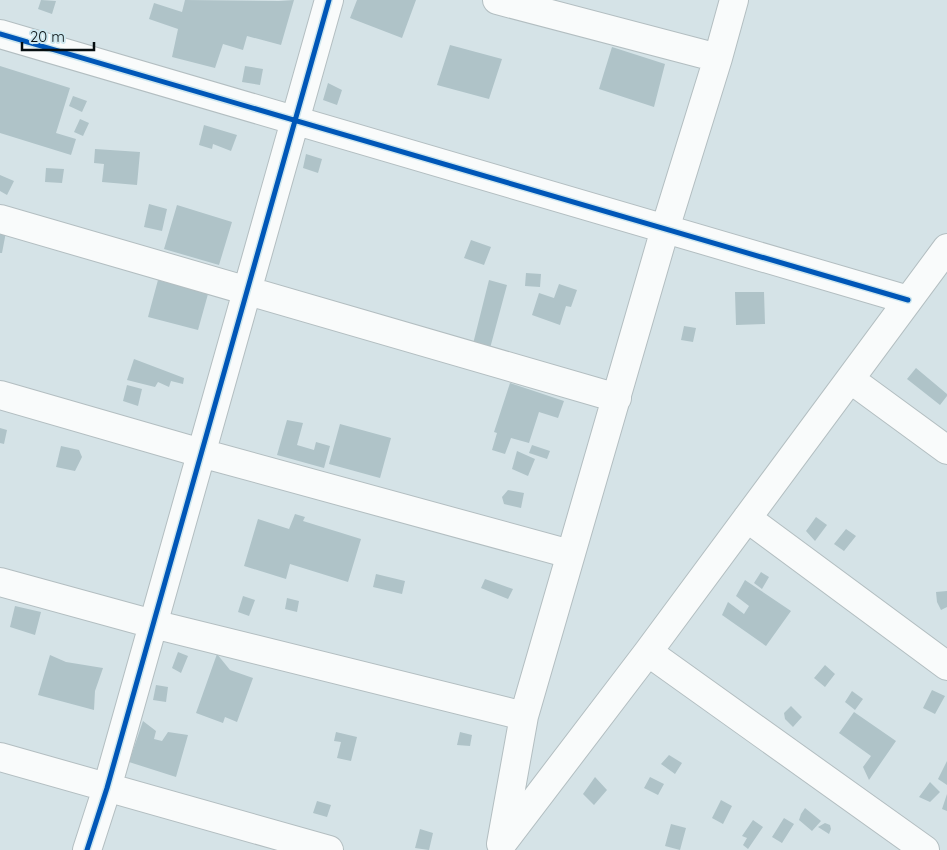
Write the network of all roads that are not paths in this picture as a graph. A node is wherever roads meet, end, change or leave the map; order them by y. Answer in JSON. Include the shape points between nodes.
{"nodes":[{"id":1,"x":329,"y":0,"type":"edge"},
{"id":2,"x":497,"y":0,"type":"edge"},
{"id":3,"x":734,"y":0,"type":"edge"},
{"id":4,"x":0,"y":34,"type":"edge"},
{"id":5,"x":718,"y":58,"type":"junction"},
{"id":6,"x":295,"y":120,"type":"junction"},
{"id":7,"x":0,"y":219,"type":"edge"},
{"id":8,"x":665,"y":229,"type":"junction"},
{"id":9,"x":947,"y":248,"type":"edge"},
{"id":10,"x":247,"y":292,"type":"junction"},
{"id":11,"x":908,"y":300,"type":"junction"},
{"id":12,"x":850,"y":379,"type":"junction"},
{"id":13,"x":0,"y":394,"type":"edge"},
{"id":14,"x":617,"y":398,"type":"junction"},
{"id":15,"x":947,"y":450,"type":"edge"},
{"id":16,"x":201,"y":453,"type":"junction"},
{"id":17,"x":747,"y":518,"type":"junction"},
{"id":18,"x":570,"y":554,"type":"junction"},
{"id":19,"x":0,"y":582,"type":"edge"},
{"id":20,"x":153,"y":624,"type":"junction"},
{"id":21,"x":648,"y":652,"type":"junction"},
{"id":22,"x":947,"y":666,"type":"edge"},
{"id":23,"x":524,"y":716,"type":"junction"},
{"id":24,"x":0,"y":757,"type":"edge"},
{"id":25,"x":107,"y":788,"type":"junction"},
{"id":26,"x":255,"y":840,"type":"edge"},
{"id":27,"x":499,"y":847,"type":"edge"},
{"id":28,"x":87,"y":850,"type":"edge"},
{"id":29,"x":329,"y":850,"type":"edge"},
{"id":30,"x":925,"y":850,"type":"edge"}],
"edges":[{"from":1,"to":6,"type":"street"},
{"from":2,"to":5,"type":"street"},
{"from":3,"to":5,"type":"street"},
{"from":4,"to":6,"type":"street"},
{"from":5,"to":8,"type":"street"},
{"from":6,"to":8,"type":"street"},
{"from":6,"to":10,"type":"street"},
{"from":7,"to":10,"type":"street"},
{"from":8,"to":11,"type":"street"},
{"from":8,"to":14,"type":"street"},
{"from":9,"to":11,"type":"street"},
{"from":10,"to":14,"type":"street"},
{"from":10,"to":16,"type":"street"},
{"from":11,"to":12,"type":"street"},
{"from":12,"to":15,"type":"street"},
{"from":12,"to":17,"type":"street"},
{"from":13,"to":16,"type":"street"},
{"from":14,"to":18,"type":"street"},
{"from":16,"to":18,"type":"street"},
{"from":16,"to":20,"type":"street"},
{"from":17,"to":21,"type":"street"},
{"from":17,"to":22,"type":"street"},
{"from":18,"to":23,"type":"street"},
{"from":19,"to":20,"type":"street"},
{"from":20,"to":23,"type":"street"},
{"from":20,"to":25,"type":"street"},
{"from":21,"to":27,"type":"street"},
{"from":21,"to":30,"type":"street"},
{"from":23,"to":27,"type":"street"},
{"from":24,"to":25,"type":"street"},
{"from":25,"to":26,"type":"street"},
{"from":25,"to":28,"type":"street"},
{"from":26,"to":29,"type":"street"}]}
